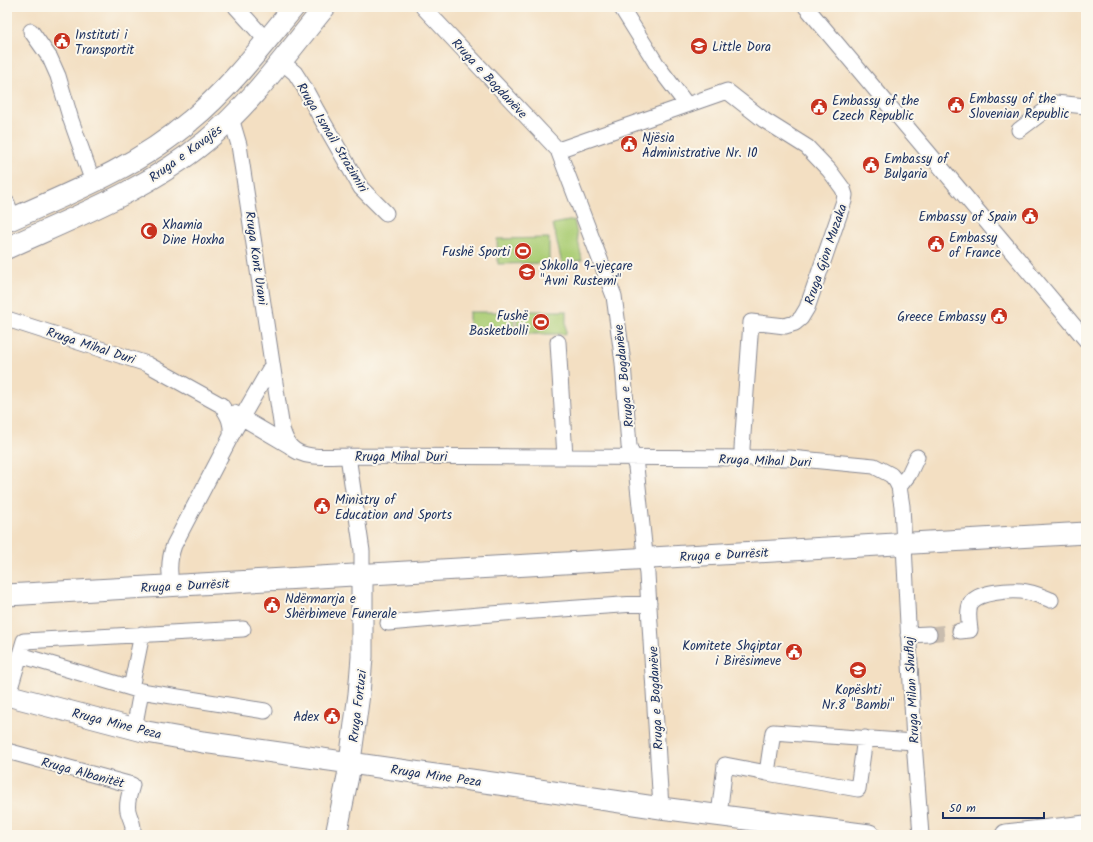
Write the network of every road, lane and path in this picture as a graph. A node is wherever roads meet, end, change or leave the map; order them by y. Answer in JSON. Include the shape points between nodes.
{"nodes":[{"id":1,"x":236,"y":7,"type":"edge"},
{"id":2,"x":294,"y":7,"type":"edge"},
{"id":3,"x":325,"y":7,"type":"edge"},
{"id":4,"x":423,"y":7,"type":"edge"},
{"id":5,"x":621,"y":7,"type":"edge"},
{"id":6,"x":806,"y":7,"type":"edge"},
{"id":7,"x":31,"y":31,"type":"dead end"},
{"id":8,"x":266,"y":40,"type":"junction"},
{"id":9,"x":281,"y":61,"type":"junction"},
{"id":10,"x":216,"y":98,"type":"junction"},
{"id":11,"x":687,"y":105,"type":"junction"},
{"id":12,"x":1086,"y":106,"type":"edge"},
{"id":13,"x":231,"y":118,"type":"junction"},
{"id":14,"x":1019,"y":130,"type":"dead end"},
{"id":15,"x":558,"y":150,"type":"junction"},
{"id":16,"x":93,"y":182,"type":"junction"},
{"id":17,"x":386,"y":213,"type":"dead end"},
{"id":18,"x":9,"y":214,"type":"edge"},
{"id":19,"x":7,"y":248,"type":"edge"},
{"id":20,"x":7,"y":319,"type":"edge"},
{"id":21,"x":1086,"y":340,"type":"edge"},
{"id":22,"x":558,"y":342,"type":"dead end"},
{"id":23,"x":272,"y":365,"type":"junction"},
{"id":24,"x":236,"y":418,"type":"junction"},
{"id":25,"x":290,"y":446,"type":"junction"},
{"id":26,"x":348,"y":456,"type":"junction"},
{"id":27,"x":565,"y":457,"type":"junction"},
{"id":28,"x":633,"y":457,"type":"junction"},
{"id":29,"x":917,"y":457,"type":"dead end"},
{"id":30,"x":743,"y":458,"type":"junction"},
{"id":31,"x":900,"y":487,"type":"junction"},
{"id":32,"x":1086,"y":533,"type":"edge"},
{"id":33,"x":903,"y":544,"type":"junction"},
{"id":34,"x":645,"y":559,"type":"junction"},
{"id":35,"x":170,"y":574,"type":"dead end"},
{"id":36,"x":362,"y":575,"type":"junction"},
{"id":37,"x":7,"y":595,"type":"edge"},
{"id":38,"x":1051,"y":600,"type":"dead end"},
{"id":39,"x":649,"y":603,"type":"junction"},
{"id":40,"x":388,"y":623,"type":"dead end"},
{"id":41,"x":243,"y":629,"type":"dead end"},
{"id":42,"x":960,"y":631,"type":"tunnel mouth"},
{"id":43,"x":142,"y":634,"type":"junction"},
{"id":44,"x":929,"y":634,"type":"tunnel mouth"},
{"id":45,"x":908,"y":635,"type":"junction"},
{"id":46,"x":20,"y":655,"type":"junction"},
{"id":47,"x":136,"y":690,"type":"junction"},
{"id":48,"x":8,"y":695,"type":"edge"},
{"id":49,"x":265,"y":711,"type":"dead end"},
{"id":50,"x":134,"y":729,"type":"junction"},
{"id":51,"x":865,"y":738,"type":"junction"},
{"id":52,"x":914,"y":742,"type":"junction"},
{"id":53,"x":11,"y":752,"type":"edge"},
{"id":54,"x":350,"y":762,"type":"junction"},
{"id":55,"x":767,"y":773,"type":"junction"},
{"id":56,"x":661,"y":808,"type":"junction"},
{"id":57,"x":719,"y":815,"type":"junction"},
{"id":58,"x":1086,"y":826,"type":"edge"},
{"id":59,"x":132,"y":835,"type":"edge"},
{"id":60,"x":336,"y":835,"type":"edge"},
{"id":61,"x":869,"y":835,"type":"edge"},
{"id":62,"x":921,"y":835,"type":"edge"},
{"id":63,"x":1006,"y":835,"type":"edge"}],
"edges":[{"from":1,"to":8,"type":"street"},
{"from":2,"to":8,"type":"main road","name":"Rruga e Kavajës"},
{"from":3,"to":9,"type":"main road","name":"Rruga e Kavajës"},
{"from":4,"to":15,"type":"street","name":"Rruga e Bogdanëve"},
{"from":5,"to":11,"type":"street","via":[[659,68]]},
{"from":6,"to":21,"type":"street"},
{"from":7,"to":16,"type":"street","via":[[50,58],[58,76]]},
{"from":8,"to":10,"type":"main road","name":"Rruga e Kavajës"},
{"from":9,"to":13,"type":"main road","name":"Rruga e Kavajës"},
{"from":9,"to":17,"type":"street","name":"Rruga Ismail Strazimiri","via":[[304,87],[361,188]]},
{"from":10,"to":13,"type":"main road"},
{"from":10,"to":16,"type":"main road","name":"Rruga e Kavajës","via":[[155,147],[131,163]]},
{"from":11,"to":15,"type":"street","name":"Rruga Gjon Muzaka"},
{"from":11,"to":30,"type":"street","name":"Rruga Gjon Muzaka","via":[[727,91],[764,120],[807,147],[829,170],[845,195],[831,241],[801,318],[795,324],[785,326],[751,322]]},
{"from":12,"to":14,"type":"street","via":[[1055,103]]},
{"from":13,"to":19,"type":"main road","name":"Rruga e Kavajës","via":[[205,142],[147,182]]},
{"from":13,"to":23,"type":"street","name":"Rruga Kont Urani","via":[[240,152]]},
{"from":15,"to":28,"type":"street","name":"Rruga e Bogdanëve","via":[[614,296],[623,363],[629,446]]},
{"from":16,"to":18,"type":"main road","name":"Rruga e Kavajës"},
{"from":20,"to":24,"type":"street","name":"Rruga Mihal Duri","via":[[147,364],[221,405]]},
{"from":22,"to":27,"type":"street"},
{"from":23,"to":24,"type":"street"},
{"from":23,"to":25,"type":"street","name":"Rruga Kont Urani","via":[[282,429]]},
{"from":24,"to":25,"type":"street","name":"Rruga Mihal Duri"},
{"from":24,"to":35,"type":"street","via":[[231,436],[170,554]]},
{"from":25,"to":26,"type":"street","name":"Rruga Mihal Duri","via":[[307,456]]},
{"from":26,"to":27,"type":"street","name":"Rruga Mihal Duri"},
{"from":26,"to":36,"type":"street","via":[[362,551]]},
{"from":27,"to":28,"type":"street","name":"Rruga Mihal Duri"},
{"from":28,"to":30,"type":"street","name":"Rruga Mihal Duri"},
{"from":28,"to":34,"type":"street","name":"Rruga e Bogdanëve"},
{"from":29,"to":31,"type":"street"},
{"from":30,"to":31,"type":"street","name":"Rruga Mihal Duri","via":[[790,458],[874,466],[891,475]]},
{"from":31,"to":33,"type":"street"},
{"from":32,"to":33,"type":"main road","name":"Rruga e Durrësit"},
{"from":33,"to":34,"type":"main road","name":"Rruga e Durrësit"},
{"from":33,"to":45,"type":"street","name":"Rruga Milan Shuflaj"},
{"from":34,"to":36,"type":"main road","name":"Rruga e Durrësit"},
{"from":34,"to":39,"type":"street","name":"Rruga e Bogdanëve"},
{"from":36,"to":37,"type":"main road","name":"Rruga e Durrësit"},
{"from":36,"to":54,"type":"main road","name":"Rruga Fortuzi","via":[[362,657]]},
{"from":38,"to":42,"type":"street","via":[[1020,591],[986,593],[971,603],[970,630]]},
{"from":39,"to":40,"type":"street"},
{"from":39,"to":56,"type":"street","name":"Rruga e Bogdanëve"},
{"from":41,"to":43,"type":"street"},
{"from":43,"to":46,"type":"street","via":[[24,640]]},
{"from":43,"to":47,"type":"street"},
{"from":44,"to":45,"type":"street"},
{"from":45,"to":52,"type":"street","name":"Rruga Milan Shuflaj"},
{"from":46,"to":47,"type":"street"},
{"from":46,"to":48,"type":"street"},
{"from":47,"to":49,"type":"street"},
{"from":47,"to":50,"type":"street"},
{"from":48,"to":50,"type":"main road","name":"Rruga Mine Peza"},
{"from":50,"to":54,"type":"main road","name":"Rruga Mine Peza","via":[[238,748]]},
{"from":51,"to":52,"type":"street"},
{"from":51,"to":55,"type":"street","via":[[773,732]]},
{"from":51,"to":55,"type":"street","via":[[858,789]]},
{"from":52,"to":62,"type":"street","name":"Rruga Milan Shuflaj"},
{"from":53,"to":59,"type":"street","name":"Rruga Albanitët","via":[[132,785],[127,804],[134,829]]},
{"from":54,"to":56,"type":"main road","name":"Rruga Mine Peza"},
{"from":54,"to":60,"type":"main road","name":"Rruga Fortuzi"},
{"from":55,"to":57,"type":"street","via":[[725,766]]},
{"from":56,"to":57,"type":"main road","name":"Rruga Mine Peza"},
{"from":57,"to":61,"type":"main road","name":"Rruga Mine Peza"},
{"from":58,"to":63,"type":"main road"}]}
